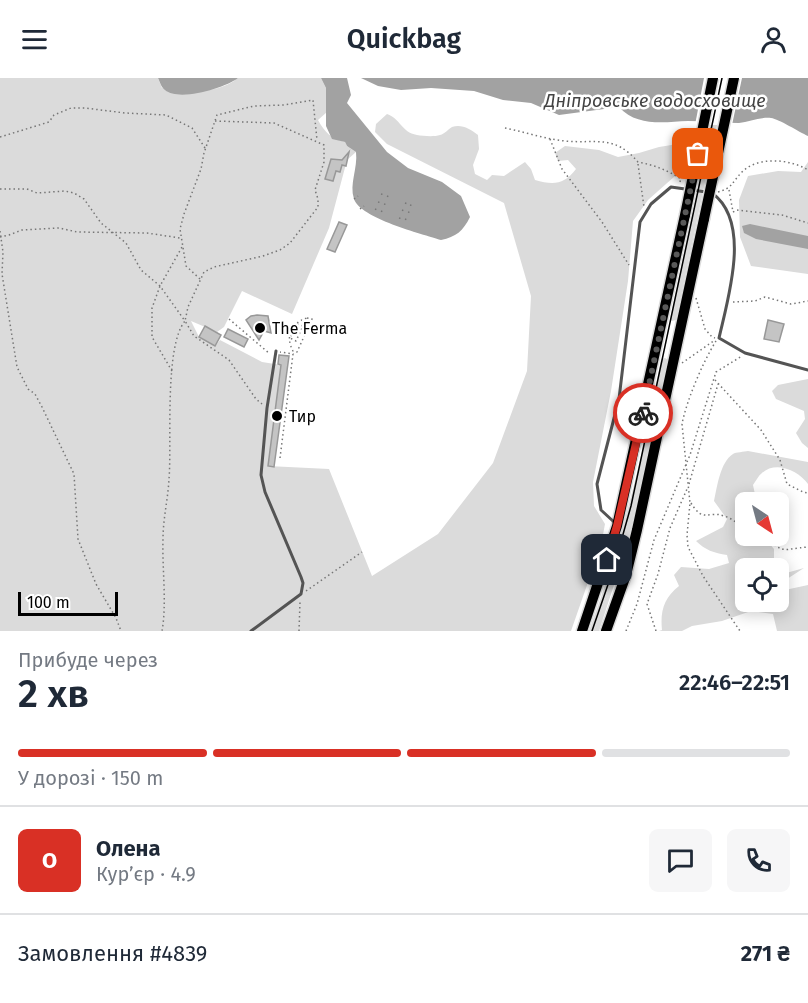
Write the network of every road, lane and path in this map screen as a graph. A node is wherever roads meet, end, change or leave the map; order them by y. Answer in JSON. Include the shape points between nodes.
{"nodes":[{"id":1,"x":713,"y":78,"type":"edge"},
{"id":2,"x":734,"y":78,"type":"edge"},
{"id":3,"x":215,"y":121,"type":"junction"},
{"id":4,"x":505,"y":128,"type":"dead end"},
{"id":5,"x":0,"y":137,"type":"edge"},
{"id":6,"x":550,"y":139,"type":"junction"},
{"id":7,"x":317,"y":141,"type":"junction"},
{"id":8,"x":206,"y":148,"type":"junction"},
{"id":9,"x":638,"y":162,"type":"junction"},
{"id":10,"x":808,"y":170,"type":"edge"},
{"id":11,"x":677,"y":188,"type":"junction"},
{"id":12,"x":0,"y":189,"type":"edge"},
{"id":13,"x":729,"y":189,"type":"junction"},
{"id":14,"x":714,"y":193,"type":"junction"},
{"id":15,"x":381,"y":194,"type":"dead end"},
{"id":16,"x":358,"y":196,"type":"dead end"},
{"id":17,"x":390,"y":198,"type":"dead end"},
{"id":18,"x":354,"y":200,"type":"dead end"},
{"id":19,"x":378,"y":202,"type":"dead end"},
{"id":20,"x":405,"y":203,"type":"dead end"},
{"id":21,"x":388,"y":205,"type":"dead end"},
{"id":22,"x":364,"y":206,"type":"dead end"},
{"id":23,"x":414,"y":206,"type":"dead end"},
{"id":24,"x":360,"y":209,"type":"dead end"},
{"id":25,"x":375,"y":209,"type":"dead end"},
{"id":26,"x":402,"y":210,"type":"dead end"},
{"id":27,"x":731,"y":212,"type":"junction"},
{"id":28,"x":385,"y":213,"type":"dead end"},
{"id":29,"x":412,"y":213,"type":"dead end"},
{"id":30,"x":645,"y":214,"type":"junction"},
{"id":31,"x":399,"y":218,"type":"dead end"},
{"id":32,"x":409,"y":221,"type":"dead end"},
{"id":33,"x":808,"y":223,"type":"edge"},
{"id":34,"x":0,"y":231,"type":"edge"},
{"id":35,"x":110,"y":232,"type":"junction"},
{"id":36,"x":1,"y":237,"type":"edge"},
{"id":37,"x":181,"y":238,"type":"junction"},
{"id":38,"x":183,"y":247,"type":"junction"},
{"id":39,"x":633,"y":271,"type":"junction"},
{"id":40,"x":200,"y":280,"type":"junction"},
{"id":41,"x":160,"y":286,"type":"junction"},
{"id":42,"x":696,"y":296,"type":"dead end"},
{"id":43,"x":808,"y":301,"type":"edge"},
{"id":44,"x":726,"y":304,"type":"junction"},
{"id":45,"x":229,"y":319,"type":"dead end"},
{"id":46,"x":185,"y":321,"type":"junction"},
{"id":47,"x":297,"y":323,"type":"junction"},
{"id":48,"x":296,"y":328,"type":"junction"},
{"id":49,"x":292,"y":330,"type":"junction"},
{"id":50,"x":301,"y":330,"type":"junction"},
{"id":51,"x":299,"y":334,"type":"junction"},
{"id":52,"x":292,"y":335,"type":"junction"},
{"id":53,"x":304,"y":336,"type":"junction"},
{"id":54,"x":289,"y":338,"type":"junction"},
{"id":55,"x":298,"y":338,"type":"junction"},
{"id":56,"x":718,"y":338,"type":"junction"},
{"id":57,"x":276,"y":351,"type":"joint"},
{"id":58,"x":745,"y":353,"type":"junction"},
{"id":59,"x":275,"y":358,"type":"junction"},
{"id":60,"x":682,"y":363,"type":"dead end"},
{"id":61,"x":808,"y":369,"type":"edge"},
{"id":62,"x":173,"y":372,"type":"junction"},
{"id":63,"x":714,"y":379,"type":"junction"},
{"id":64,"x":718,"y":384,"type":"junction"},
{"id":65,"x":267,"y":408,"type":"junction"},
{"id":66,"x":280,"y":458,"type":"dead end"},
{"id":67,"x":686,"y":465,"type":"junction"},
{"id":68,"x":688,"y":486,"type":"junction"},
{"id":69,"x":808,"y":493,"type":"edge"},
{"id":70,"x":690,"y":502,"type":"junction"},
{"id":71,"x":735,"y":522,"type":"edge"},
{"id":72,"x":617,"y":526,"type":"junction"},
{"id":73,"x":775,"y":546,"type":"edge"},
{"id":74,"x":808,"y":547,"type":"edge"},
{"id":75,"x":362,"y":552,"type":"dead end"},
{"id":76,"x":301,"y":594,"type":"junction"},
{"id":77,"x":121,"y":631,"type":"edge"},
{"id":78,"x":162,"y":631,"type":"edge"},
{"id":79,"x":251,"y":631,"type":"edge"},
{"id":80,"x":299,"y":631,"type":"edge"},
{"id":81,"x":582,"y":631,"type":"edge"},
{"id":82,"x":606,"y":631,"type":"edge"},
{"id":83,"x":626,"y":631,"type":"edge"},
{"id":84,"x":656,"y":631,"type":"edge"},
{"id":85,"x":740,"y":631,"type":"edge"}],
"edges":[{"from":1,"to":72,"type":"highway","bridge":true},
{"from":2,"to":82,"type":"highway","bridge":true,"via":[[637,530]]},
{"from":3,"to":7,"type":"path","via":[[274,123]]},
{"from":3,"to":7,"type":"path","via":[[217,115],[254,106],[313,100]]},
{"from":3,"to":8,"type":"path"},
{"from":4,"to":6,"type":"path"},
{"from":5,"to":8,"type":"path","via":[[49,122],[61,111],[85,108],[166,115],[192,129]]},
{"from":6,"to":9,"type":"path","via":[[619,146]]},
{"from":6,"to":39,"type":"path","via":[[562,169]]},
{"from":7,"to":40,"type":"path","via":[[324,145],[324,162],[315,190],[318,207],[290,243],[263,256],[214,267],[204,272]]},
{"from":8,"to":37,"type":"path","via":[[184,214]]},
{"from":9,"to":11,"type":"path","via":[[656,165],[681,179]]},
{"from":9,"to":30,"type":"path"},
{"from":10,"to":13,"type":"path","via":[[787,162],[756,163],[743,171]]},
{"from":11,"to":14,"type":"lane"},
{"from":11,"to":30,"type":"lane","via":[[671,187]]},
{"from":12,"to":35,"type":"path","via":[[74,193],[84,199]]},
{"from":13,"to":14,"type":"path"},
{"from":13,"to":27,"type":"path"},
{"from":14,"to":27,"type":"lane"},
{"from":15,"to":17,"type":"path"},
{"from":16,"to":18,"type":"path"},
{"from":19,"to":21,"type":"path"},
{"from":20,"to":23,"type":"path"},
{"from":22,"to":24,"type":"path"},
{"from":25,"to":28,"type":"path"},
{"from":26,"to":29,"type":"path"},
{"from":27,"to":33,"type":"path","via":[[782,215]]},
{"from":27,"to":44,"type":"lane","via":[[734,266]]},
{"from":30,"to":39,"type":"lane","via":[[640,222]]},
{"from":31,"to":32,"type":"path"},
{"from":34,"to":36,"type":"path"},
{"from":35,"to":36,"type":"path","via":[[59,228],[22,230]]},
{"from":35,"to":37,"type":"path"},
{"from":35,"to":41,"type":"path","via":[[126,243],[141,270]]},
{"from":36,"to":77,"type":"path","via":[[2,274],[17,368],[39,400],[74,474],[78,539]]},
{"from":37,"to":38,"type":"path"},
{"from":38,"to":40,"type":"path","via":[[186,266]]},
{"from":38,"to":41,"type":"path"},
{"from":39,"to":72,"type":"lane","via":[[619,399],[597,484],[601,510]]},
{"from":40,"to":46,"type":"path"},
{"from":41,"to":46,"type":"path"},
{"from":41,"to":62,"type":"path","via":[[152,308],[152,337]]},
{"from":42,"to":56,"type":"path","via":[[705,329]]},
{"from":43,"to":44,"type":"path","via":[[791,304],[765,297]]},
{"from":44,"to":56,"type":"lane"},
{"from":45,"to":59,"type":"path"},
{"from":46,"to":62,"type":"path","via":[[174,352]]},
{"from":46,"to":65,"type":"path","via":[[194,336],[229,360],[256,399]]},
{"from":47,"to":48,"type":"path"},
{"from":47,"to":49,"type":"path"},
{"from":47,"to":50,"type":"path","via":[[303,326]]},
{"from":47,"to":53,"type":"path","via":[[312,319]]},
{"from":48,"to":49,"type":"path"},
{"from":48,"to":50,"type":"path"},
{"from":49,"to":51,"type":"path"},
{"from":49,"to":52,"type":"path"},
{"from":49,"to":54,"type":"path"},
{"from":50,"to":51,"type":"path"},
{"from":51,"to":53,"type":"path"},
{"from":51,"to":55,"type":"path"},
{"from":52,"to":54,"type":"path"},
{"from":52,"to":55,"type":"path"},
{"from":53,"to":54,"type":"path","via":[[297,352]]},
{"from":54,"to":55,"type":"path"},
{"from":56,"to":58,"type":"lane"},
{"from":56,"to":60,"type":"path"},
{"from":56,"to":67,"type":"path","via":[[685,411],[682,424]]},
{"from":57,"to":59,"type":"lane"},
{"from":57,"to":66,"type":"path","via":[[293,354]]},
{"from":58,"to":61,"type":"lane"},
{"from":58,"to":63,"type":"path","via":[[716,372]]},
{"from":59,"to":65,"type":"lane"},
{"from":62,"to":78,"type":"path","via":[[163,536]]},
{"from":63,"to":64,"type":"path"},
{"from":63,"to":67,"type":"path"},
{"from":64,"to":68,"type":"path"},
{"from":64,"to":69,"type":"path","via":[[761,430],[780,460],[787,484]]},
{"from":65,"to":76,"type":"lane","via":[[261,475],[301,576]]},
{"from":67,"to":68,"type":"path"},
{"from":67,"to":83,"type":"path","via":[[654,540]]},
{"from":68,"to":70,"type":"path"},
{"from":68,"to":84,"type":"path","via":[[670,528],[647,604]]},
{"from":70,"to":71,"type":"path","via":[[702,515],[723,515]]},
{"from":70,"to":85,"type":"path","via":[[688,548]]},
{"from":72,"to":81,"type":"highway"},
{"from":73,"to":74,"type":"path","via":[[790,551]]},
{"from":75,"to":76,"type":"path"},
{"from":76,"to":79,"type":"lane"},
{"from":76,"to":80,"type":"path"}]}
